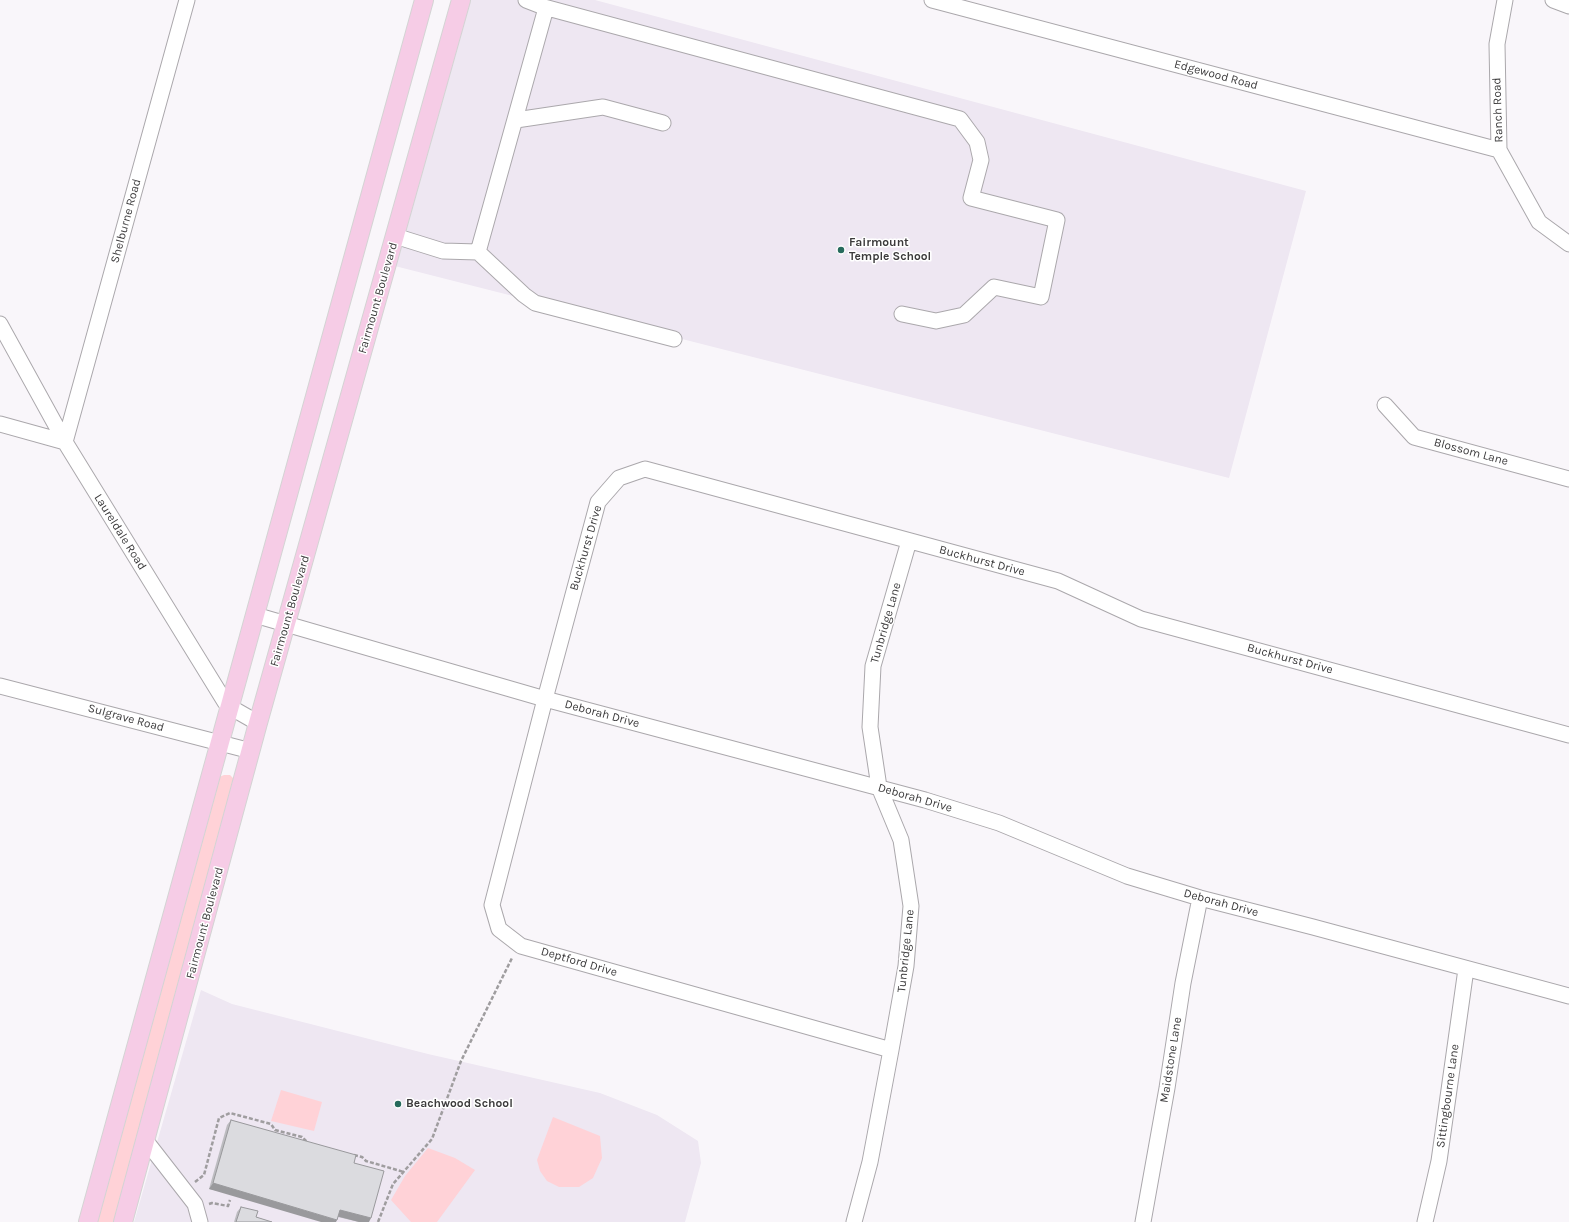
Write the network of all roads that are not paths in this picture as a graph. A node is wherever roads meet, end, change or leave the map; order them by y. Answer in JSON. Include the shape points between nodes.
{"nodes":[{"id":1,"x":186,"y":0,"type":"edge"},
{"id":2,"x":424,"y":0,"type":"edge"},
{"id":3,"x":461,"y":0,"type":"edge"},
{"id":4,"x":526,"y":0,"type":"edge"},
{"id":5,"x":932,"y":0,"type":"edge"},
{"id":6,"x":1505,"y":0,"type":"edge"},
{"id":7,"x":1552,"y":0,"type":"edge"},
{"id":8,"x":1569,"y":6,"type":"edge"},
{"id":9,"x":546,"y":8,"type":"junction"},
{"id":10,"x":516,"y":120,"type":"junction"},
{"id":11,"x":663,"y":123,"type":"dead end"},
{"id":12,"x":1499,"y":150,"type":"junction"},
{"id":13,"x":395,"y":236,"type":"junction"},
{"id":14,"x":1569,"y":244,"type":"edge"},
{"id":15,"x":478,"y":252,"type":"junction"},
{"id":16,"x":902,"y":314,"type":"dead end"},
{"id":17,"x":0,"y":324,"type":"edge"},
{"id":18,"x":674,"y":339,"type":"dead end"},
{"id":19,"x":1384,"y":405,"type":"dead end"},
{"id":20,"x":0,"y":424,"type":"edge"},
{"id":21,"x":65,"y":442,"type":"junction"},
{"id":22,"x":1569,"y":479,"type":"edge"},
{"id":23,"x":909,"y":541,"type":"junction"},
{"id":24,"x":255,"y":616,"type":"junction"},
{"id":25,"x":287,"y":625,"type":"junction"},
{"id":26,"x":0,"y":686,"type":"edge"},
{"id":27,"x":545,"y":700,"type":"junction"},
{"id":28,"x":230,"y":707,"type":"junction"},
{"id":29,"x":258,"y":723,"type":"junction"},
{"id":30,"x":1569,"y":735,"type":"edge"},
{"id":31,"x":220,"y":743,"type":"junction"},
{"id":32,"x":251,"y":750,"type":"junction"},
{"id":33,"x":879,"y":788,"type":"junction"},
{"id":34,"x":1200,"y":898,"type":"junction"},
{"id":35,"x":1466,"y":970,"type":"junction"},
{"id":36,"x":1569,"y":996,"type":"edge"},
{"id":37,"x":891,"y":1050,"type":"junction"},
{"id":38,"x":146,"y":1141,"type":"junction"},
{"id":39,"x":88,"y":1222,"type":"edge"},
{"id":40,"x":124,"y":1222,"type":"edge"},
{"id":41,"x":200,"y":1222,"type":"edge"},
{"id":42,"x":854,"y":1222,"type":"edge"},
{"id":43,"x":1143,"y":1222,"type":"edge"},
{"id":44,"x":1425,"y":1222,"type":"edge"}],
"edges":[{"from":1,"to":21,"type":"street","name":"Shelburne Road"},
{"from":2,"to":24,"type":"main road"},
{"from":3,"to":13,"type":"main road","name":"Fairmount Boulevard"},
{"from":4,"to":9,"type":"street"},
{"from":5,"to":12,"type":"street","name":"Edgewood Road"},
{"from":6,"to":12,"type":"street","name":"Ranch Road","via":[[1497,44]]},
{"from":7,"to":8,"type":"street"},
{"from":9,"to":10,"type":"street"},
{"from":9,"to":16,"type":"street","via":[[960,119],[977,142],[980,160],[971,198],[1056,220],[1041,297],[994,286],[964,315],[936,321]]},
{"from":10,"to":11,"type":"street","via":[[603,107]]},
{"from":10,"to":15,"type":"street"},
{"from":12,"to":14,"type":"street","name":"Ranch Road","via":[[1539,222]]},
{"from":13,"to":15,"type":"street","via":[[442,251]]},
{"from":13,"to":25,"type":"main road","name":"Fairmount Boulevard"},
{"from":15,"to":18,"type":"street","via":[[535,304]]},
{"from":17,"to":21,"type":"street","name":"Laureldale Road"},
{"from":19,"to":22,"type":"street","name":"Blossom Lane","via":[[1414,437]]},
{"from":20,"to":21,"type":"street"},
{"from":21,"to":28,"type":"street","name":"Laureldale Road"},
{"from":23,"to":27,"type":"street","name":"Buckhurst Drive","via":[[645,469],[619,478],[598,502]]},
{"from":23,"to":30,"type":"street","name":"Buckhurst Drive","via":[[1058,581],[1141,619]]},
{"from":23,"to":33,"type":"street","name":"Tunbridge Lane","via":[[873,666],[870,727]]},
{"from":24,"to":25,"type":"street","name":"Deborah Drive"},
{"from":24,"to":28,"type":"main road"},
{"from":25,"to":27,"type":"street","name":"Deborah Drive"},
{"from":25,"to":29,"type":"main road","name":"Fairmount Boulevard"},
{"from":26,"to":31,"type":"street","name":"Sulgrave Road"},
{"from":27,"to":33,"type":"street","name":"Deborah Drive"},
{"from":27,"to":37,"type":"street","name":"Deptford Drive","via":[[492,905],[499,929],[521,946]]},
{"from":28,"to":29,"type":"street","name":"Laureldale Road"},
{"from":28,"to":31,"type":"main road"},
{"from":29,"to":32,"type":"main road","name":"Fairmount Boulevard"},
{"from":31,"to":32,"type":"street","name":"Sulgrave Road"},
{"from":31,"to":39,"type":"main road"},
{"from":32,"to":38,"type":"main road","name":"Fairmount Boulevard"},
{"from":33,"to":34,"type":"street","name":"Deborah Drive","via":[[999,823],[1127,876]]},
{"from":33,"to":37,"type":"street","name":"Tunbridge Lane","via":[[901,840],[911,906],[906,966]]},
{"from":34,"to":35,"type":"street","name":"Deborah Drive","via":[[1312,926]]},
{"from":34,"to":43,"type":"street","name":"Maidstone Lane","via":[[1183,983]]},
{"from":35,"to":36,"type":"street","name":"Deborah Drive"},
{"from":35,"to":44,"type":"street","name":"Sittingbourne Lane","via":[[1439,1161]]},
{"from":37,"to":42,"type":"street","name":"Tunbridge Lane","via":[[870,1162]]},
{"from":38,"to":40,"type":"main road","name":"Fairmount Boulevard"},
{"from":38,"to":41,"type":"street","via":[[195,1204]]}]}
